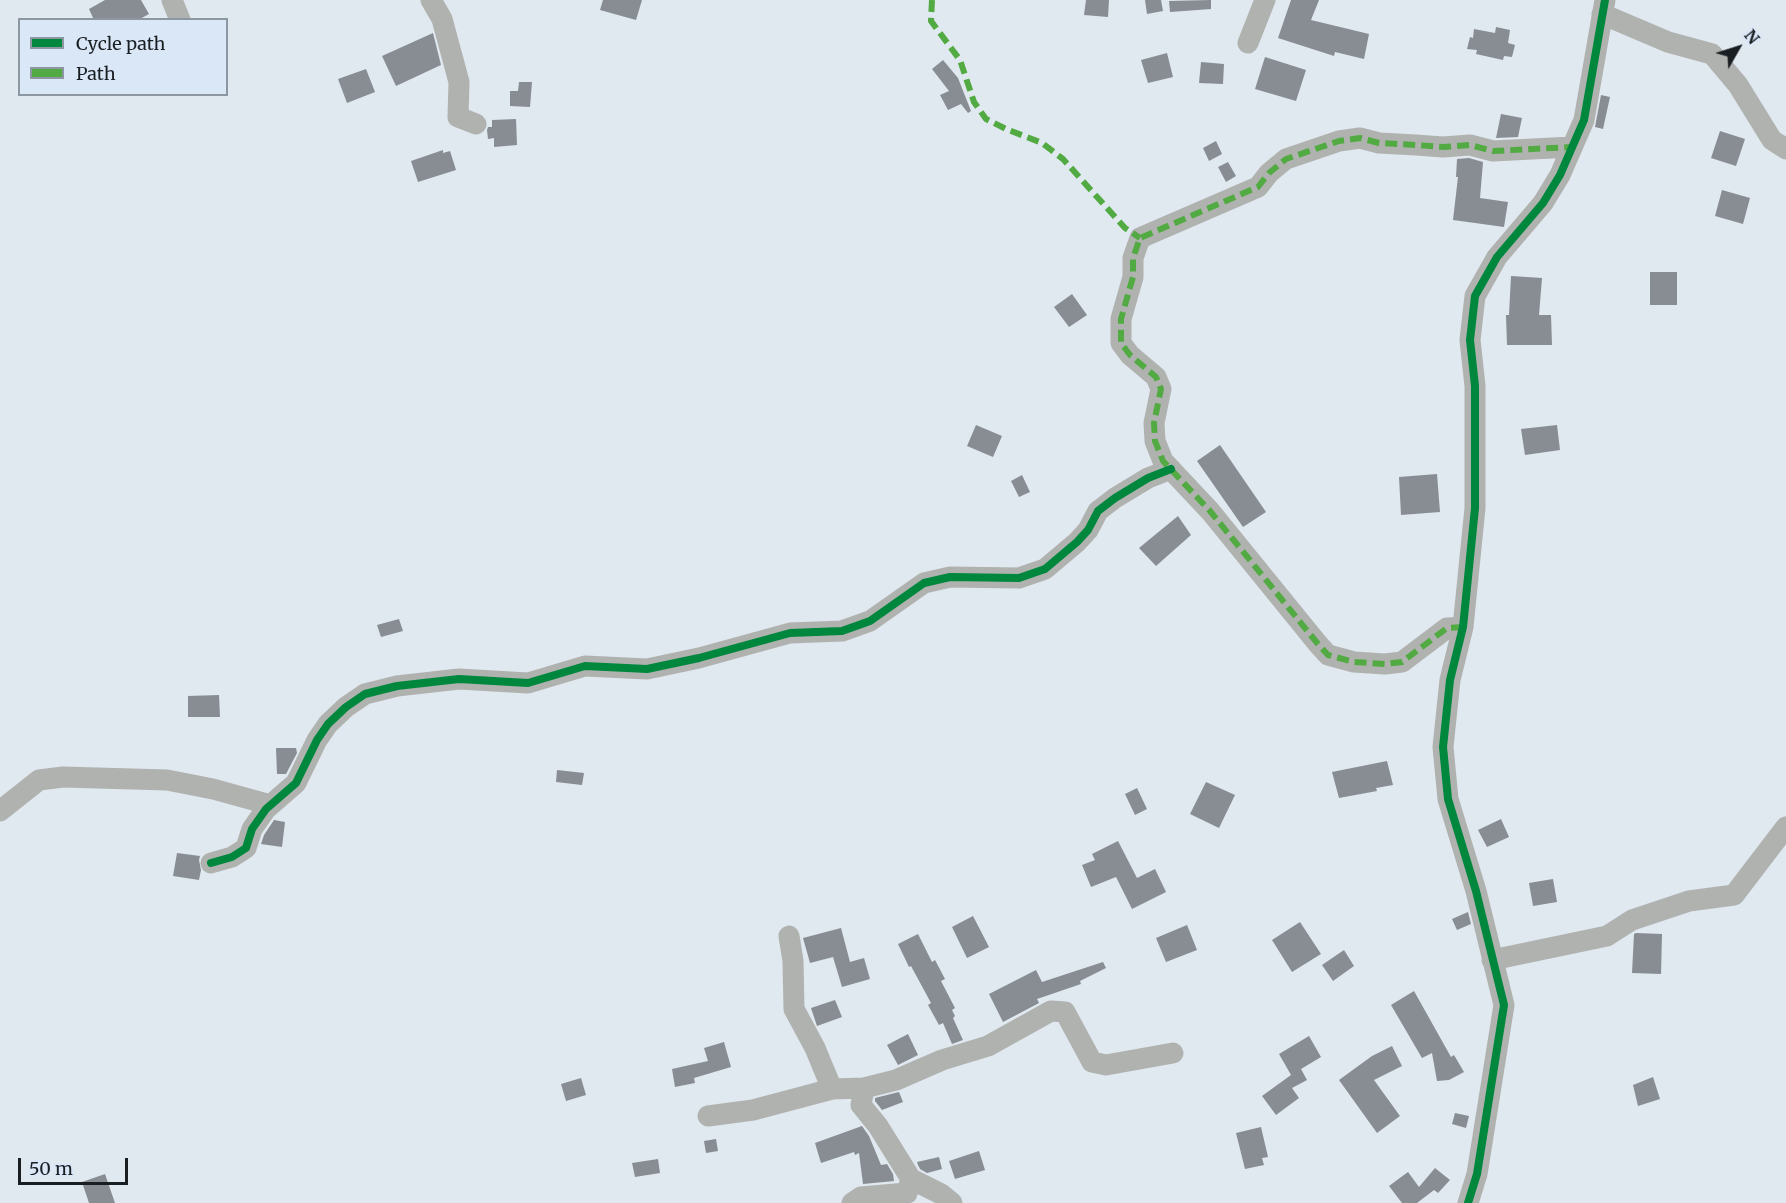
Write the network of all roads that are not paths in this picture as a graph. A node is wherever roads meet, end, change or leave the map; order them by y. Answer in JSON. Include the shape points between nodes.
{"nodes":[{"id":1,"x":172,"y":0,"type":"edge"},
{"id":2,"x":431,"y":0,"type":"edge"},
{"id":3,"x":1264,"y":0,"type":"edge"},
{"id":4,"x":1604,"y":7,"type":"edge"},
{"id":5,"x":179,"y":18,"type":"edge"},
{"id":6,"x":1248,"y":43,"type":"dead end"},
{"id":7,"x":476,"y":124,"type":"dead end"},
{"id":8,"x":1572,"y":147,"type":"junction"},
{"id":9,"x":1786,"y":149,"type":"edge"},
{"id":10,"x":1171,"y":469,"type":"junction"},
{"id":11,"x":1462,"y":627,"type":"junction"},
{"id":12,"x":271,"y":805,"type":"junction"},
{"id":13,"x":0,"y":811,"type":"edge"},
{"id":14,"x":1786,"y":827,"type":"edge"},
{"id":15,"x":211,"y":863,"type":"dead end"},
{"id":16,"x":789,"y":936,"type":"dead end"},
{"id":17,"x":1492,"y":960,"type":"junction"},
{"id":18,"x":1173,"y":1053,"type":"dead end"},
{"id":19,"x":864,"y":1088,"type":"junction"},
{"id":20,"x":832,"y":1089,"type":"junction"},
{"id":21,"x":708,"y":1116,"type":"dead end"},
{"id":22,"x":911,"y":1179,"type":"junction"},
{"id":23,"x":852,"y":1203,"type":"edge"},
{"id":24,"x":952,"y":1203,"type":"edge"},
{"id":25,"x":1468,"y":1203,"type":"edge"}],
"edges":[{"from":1,"to":5,"type":"street"},
{"from":2,"to":7,"type":"street","via":[[442,19],[459,82],[458,117]]},
{"from":3,"to":6,"type":"street"},
{"from":4,"to":8,"type":"street","via":[[1584,120]]},
{"from":4,"to":9,"type":"street","via":[[1668,42],[1712,54],[1738,85],[1772,140]]},
{"from":8,"to":10,"type":"street","via":[[1493,151],[1470,145],[1416,146],[1360,138],[1339,141],[1286,159],[1258,187],[1140,238],[1121,319],[1121,343],[1159,383],[1155,441]]},
{"from":8,"to":11,"type":"street","via":[[1543,203],[1497,257],[1474,296],[1470,340],[1475,508]]},
{"from":10,"to":11,"type":"street","via":[[1328,655],[1354,662],[1402,662],[1447,628]]},
{"from":10,"to":12,"type":"street","via":[[1149,478],[1098,511],[1088,530],[1045,569],[1019,578],[950,577],[924,583],[870,621],[842,631],[790,633],[647,669],[585,666],[528,683],[459,679],[365,694],[328,724],[296,783]]},
{"from":11,"to":17,"type":"street","via":[[1450,680],[1443,747],[1448,799]]},
{"from":12,"to":13,"type":"street","via":[[167,780],[63,777],[39,780]]},
{"from":12,"to":15,"type":"street","via":[[252,829],[246,848]]},
{"from":14,"to":17,"type":"street","via":[[1734,895],[1689,901],[1632,920],[1606,936]]},
{"from":16,"to":20,"type":"street","via":[[794,1008]]},
{"from":17,"to":25,"type":"street","via":[[1504,1005],[1477,1174]]},
{"from":18,"to":19,"type":"street","via":[[1106,1065],[1092,1062],[1065,1012],[1051,1011],[988,1046]]},
{"from":19,"to":20,"type":"street"},
{"from":19,"to":22,"type":"street","via":[[861,1105]]},
{"from":20,"to":21,"type":"street","via":[[753,1110]]},
{"from":22,"to":23,"type":"street","via":[[907,1193],[861,1197]]},
{"from":22,"to":24,"type":"street"}]}
